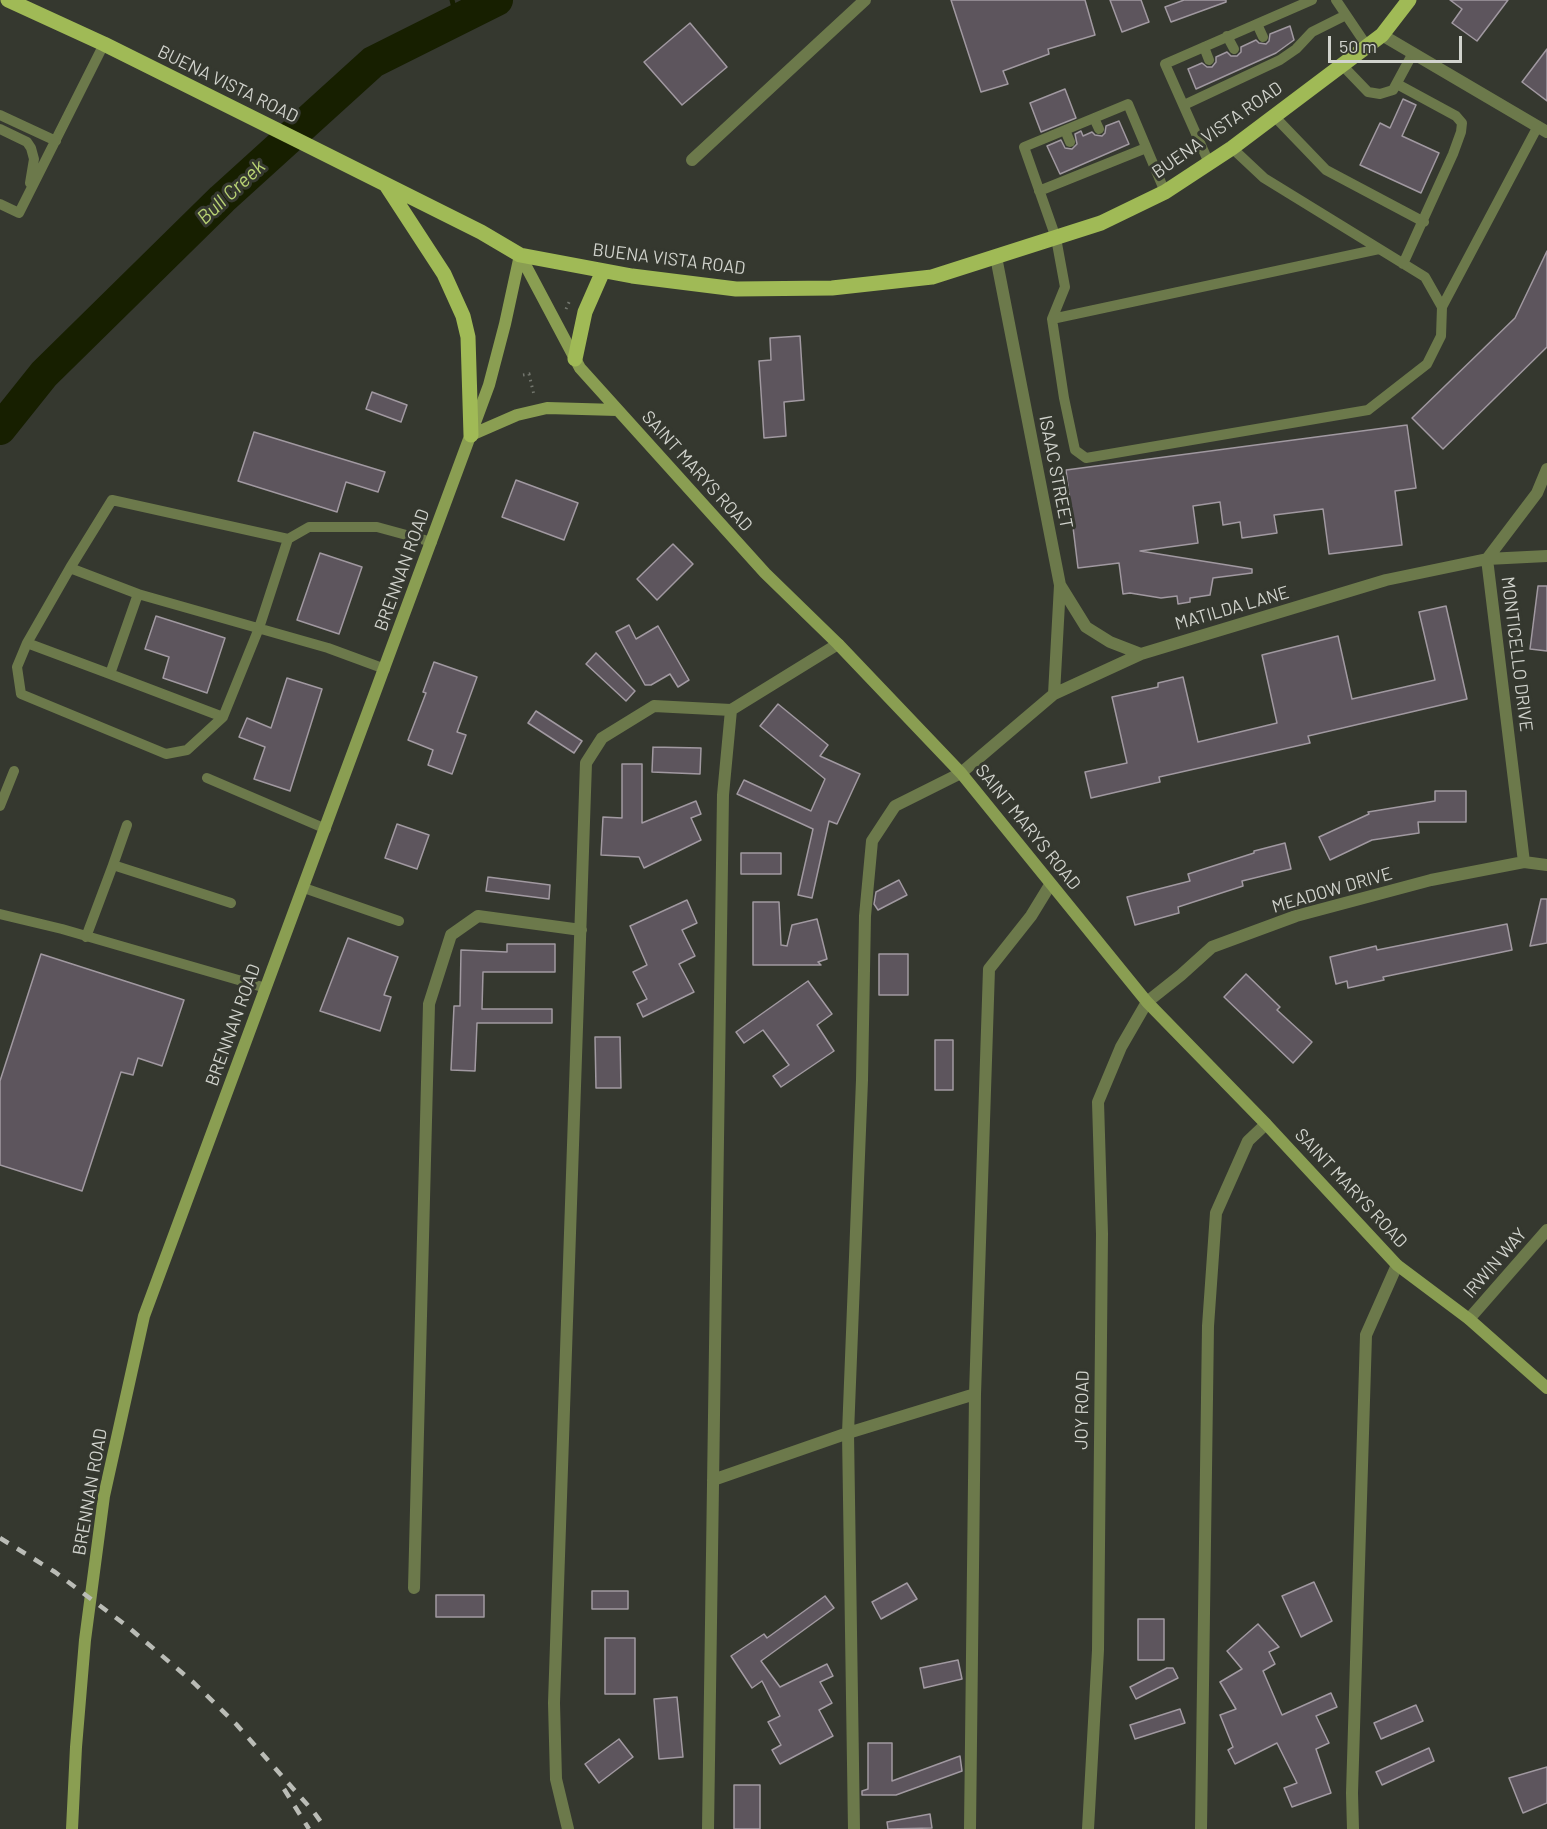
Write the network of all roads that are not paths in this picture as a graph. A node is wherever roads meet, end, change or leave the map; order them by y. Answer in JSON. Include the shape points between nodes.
{"nodes":[{"id":1,"x":8,"y":0,"type":"edge"},
{"id":2,"x":865,"y":0,"type":"edge"},
{"id":3,"x":1312,"y":0,"type":"edge"},
{"id":4,"x":1336,"y":0,"type":"edge"},
{"id":5,"x":1409,"y":0,"type":"edge"},
{"id":6,"x":1346,"y":15,"type":"junction"},
{"id":7,"x":1257,"y":24,"type":"junction"},
{"id":8,"x":1382,"y":35,"type":"junction"},
{"id":9,"x":1227,"y":36,"type":"junction"},
{"id":10,"x":1263,"y":37,"type":"dead end"},
{"id":11,"x":104,"y":44,"type":"junction"},
{"id":12,"x":1367,"y":46,"type":"junction"},
{"id":13,"x":1204,"y":47,"type":"junction"},
{"id":14,"x":1234,"y":50,"type":"dead end"},
{"id":15,"x":1413,"y":53,"type":"junction"},
{"id":16,"x":1209,"y":60,"type":"dead end"},
{"id":17,"x":1342,"y":64,"type":"junction"},
{"id":18,"x":1397,"y":84,"type":"junction"},
{"id":19,"x":1184,"y":105,"type":"junction"},
{"id":20,"x":0,"y":115,"type":"edge"},
{"id":21,"x":1274,"y":116,"type":"junction"},
{"id":22,"x":1094,"y":118,"type":"junction"},
{"id":23,"x":0,"y":129,"type":"edge"},
{"id":24,"x":1099,"y":129,"type":"dead end"},
{"id":25,"x":1543,"y":129,"type":"edge"},
{"id":26,"x":1065,"y":130,"type":"junction"},
{"id":27,"x":56,"y":141,"type":"junction"},
{"id":28,"x":1070,"y":142,"type":"dead end"},
{"id":29,"x":1146,"y":148,"type":"junction"},
{"id":30,"x":1232,"y":148,"type":"junction"},
{"id":31,"x":692,"y":160,"type":"dead end"},
{"id":32,"x":1209,"y":163,"type":"junction"},
{"id":33,"x":386,"y":185,"type":"junction"},
{"id":34,"x":29,"y":189,"type":"junction"},
{"id":35,"x":1040,"y":191,"type":"junction"},
{"id":36,"x":1165,"y":192,"type":"junction"},
{"id":37,"x":0,"y":204,"type":"edge"},
{"id":38,"x":1424,"y":222,"type":"junction"},
{"id":39,"x":1056,"y":238,"type":"junction"},
{"id":40,"x":1379,"y":249,"type":"junction"},
{"id":41,"x":520,"y":255,"type":"junction"},
{"id":42,"x":996,"y":257,"type":"junction"},
{"id":43,"x":1403,"y":264,"type":"junction"},
{"id":44,"x":603,"y":271,"type":"junction"},
{"id":45,"x":1442,"y":307,"type":"junction"},
{"id":46,"x":1052,"y":319,"type":"junction"},
{"id":47,"x":575,"y":359,"type":"junction"},
{"id":48,"x":617,"y":410,"type":"junction"},
{"id":49,"x":471,"y":435,"type":"junction"},
{"id":50,"x":1547,"y":469,"type":"edge"},
{"id":51,"x":288,"y":539,"type":"junction"},
{"id":52,"x":432,"y":542,"type":"junction"},
{"id":53,"x":1547,"y":556,"type":"edge"},
{"id":54,"x":1487,"y":559,"type":"junction"},
{"id":55,"x":70,"y":568,"type":"junction"},
{"id":56,"x":1060,"y":585,"type":"junction"},
{"id":57,"x":138,"y":594,"type":"junction"},
{"id":58,"x":259,"y":628,"type":"junction"},
{"id":59,"x":27,"y":642,"type":"junction"},
{"id":60,"x":838,"y":644,"type":"junction"},
{"id":61,"x":1141,"y":654,"type":"junction"},
{"id":62,"x":385,"y":669,"type":"junction"},
{"id":63,"x":110,"y":674,"type":"junction"},
{"id":64,"x":1054,"y":693,"type":"junction"},
{"id":65,"x":731,"y":710,"type":"junction"},
{"id":66,"x":223,"y":717,"type":"junction"},
{"id":67,"x":14,"y":771,"type":"dead end"},
{"id":68,"x":961,"y":773,"type":"junction"},
{"id":69,"x":207,"y":778,"type":"dead end"},
{"id":70,"x":0,"y":806,"type":"edge"},
{"id":71,"x":127,"y":825,"type":"dead end"},
{"id":72,"x":326,"y":829,"type":"junction"},
{"id":73,"x":1524,"y":862,"type":"junction"},
{"id":74,"x":113,"y":865,"type":"junction"},
{"id":75,"x":1547,"y":865,"type":"edge"},
{"id":76,"x":1050,"y":885,"type":"junction"},
{"id":77,"x":304,"y":888,"type":"junction"},
{"id":78,"x":231,"y":903,"type":"dead end"},
{"id":79,"x":0,"y":914,"type":"edge"},
{"id":80,"x":399,"y":921,"type":"dead end"},
{"id":81,"x":581,"y":930,"type":"junction"},
{"id":82,"x":86,"y":937,"type":"junction"},
{"id":83,"x":266,"y":988,"type":"junction"},
{"id":84,"x":1147,"y":1002,"type":"junction"},
{"id":85,"x":1266,"y":1124,"type":"junction"},
{"id":86,"x":1547,"y":1230,"type":"edge"},
{"id":87,"x":1397,"y":1265,"type":"junction"},
{"id":88,"x":1469,"y":1320,"type":"junction"},
{"id":89,"x":1547,"y":1388,"type":"edge"},
{"id":90,"x":975,"y":1394,"type":"junction"},
{"id":91,"x":848,"y":1433,"type":"junction"},
{"id":92,"x":713,"y":1480,"type":"junction"},
{"id":93,"x":414,"y":1588,"type":"dead end"},
{"id":94,"x":72,"y":1829,"type":"edge"},
{"id":95,"x":568,"y":1829,"type":"edge"},
{"id":96,"x":708,"y":1829,"type":"edge"},
{"id":97,"x":854,"y":1829,"type":"edge"},
{"id":98,"x":970,"y":1829,"type":"edge"},
{"id":99,"x":1089,"y":1829,"type":"edge"},
{"id":100,"x":1201,"y":1829,"type":"edge"},
{"id":101,"x":1353,"y":1829,"type":"edge"}],
"edges":[{"from":1,"to":11,"type":"main road","name":"BUENA VISTA ROAD"},
{"from":2,"to":31,"type":"street"},
{"from":3,"to":7,"type":"lane"},
{"from":4,"to":6,"type":"lane"},
{"from":5,"to":8,"type":"main road","name":"BUENA VISTA ROAD"},
{"from":6,"to":12,"type":"lane"},
{"from":6,"to":19,"type":"lane","via":[[1312,32],[1296,49],[1220,83]]},
{"from":7,"to":9,"type":"lane"},
{"from":7,"to":10,"type":"lane"},
{"from":8,"to":12,"type":"main road","name":"BUENA VISTA ROAD"},
{"from":8,"to":15,"type":"street"},
{"from":9,"to":13,"type":"lane"},
{"from":9,"to":14,"type":"lane"},
{"from":11,"to":27,"type":"lane"},
{"from":11,"to":33,"type":"main road","name":"BUENA VISTA ROAD"},
{"from":12,"to":17,"type":"main road","name":"BUENA VISTA ROAD"},
{"from":13,"to":16,"type":"lane"},
{"from":13,"to":19,"type":"lane","via":[[1165,64]]},
{"from":15,"to":18,"type":"lane"},
{"from":15,"to":25,"type":"street"},
{"from":17,"to":18,"type":"lane","via":[[1368,92],[1380,94],[1393,90]]},
{"from":17,"to":21,"type":"main road","name":"BUENA VISTA ROAD"},
{"from":18,"to":38,"type":"lane","via":[[1462,123]]},
{"from":19,"to":32,"type":"lane"},
{"from":20,"to":27,"type":"lane"},
{"from":21,"to":30,"type":"main road","name":"BUENA VISTA ROAD"},
{"from":21,"to":38,"type":"lane","via":[[1326,170]]},
{"from":22,"to":24,"type":"lane"},
{"from":22,"to":26,"type":"lane"},
{"from":22,"to":29,"type":"lane","via":[[1128,104]]},
{"from":23,"to":34,"type":"lane","via":[[27,142],[31,148],[34,159]]},
{"from":25,"to":45,"type":"lane"},
{"from":26,"to":28,"type":"lane"},
{"from":26,"to":35,"type":"lane","via":[[1024,147]]},
{"from":27,"to":34,"type":"lane"},
{"from":29,"to":35,"type":"lane","via":[[1111,157]]},
{"from":29,"to":36,"type":"lane"},
{"from":30,"to":32,"type":"main road","name":"BUENA VISTA ROAD"},
{"from":30,"to":40,"type":"lane","via":[[1264,178]]},
{"from":32,"to":36,"type":"main road","name":"BUENA VISTA ROAD"},
{"from":33,"to":41,"type":"main road","name":"BUENA VISTA ROAD"},
{"from":33,"to":49,"type":"main road","via":[[444,274],[464,316]]},
{"from":34,"to":37,"type":"lane","via":[[19,213]]},
{"from":35,"to":39,"type":"lane"},
{"from":36,"to":39,"type":"main road","name":"BUENA VISTA ROAD","via":[[1101,223]]},
{"from":38,"to":43,"type":"lane"},
{"from":39,"to":42,"type":"main road","name":"BUENA VISTA ROAD"},
{"from":39,"to":46,"type":"lane","via":[[1065,286]]},
{"from":40,"to":43,"type":"lane"},
{"from":40,"to":46,"type":"lane"},
{"from":41,"to":44,"type":"main road","name":"BUENA VISTA ROAD"},
{"from":41,"to":47,"type":"main road","name":"SAINT MARYS ROAD"},
{"from":41,"to":49,"type":"main road","name":"BRENNAN ROAD","via":[[489,385]]},
{"from":42,"to":44,"type":"main road","name":"BUENA VISTA ROAD","via":[[932,277],[832,288],[732,289]]},
{"from":42,"to":56,"type":"street","name":"ISAAC STREET"},
{"from":43,"to":45,"type":"lane","via":[[1425,277]]},
{"from":44,"to":47,"type":"main road","via":[[585,312]]},
{"from":45,"to":46,"type":"lane","via":[[1441,336],[1427,364],[1368,410],[1086,458],[1075,450]]},
{"from":47,"to":48,"type":"main road","name":"SAINT MARYS ROAD"},
{"from":48,"to":49,"type":"main road","via":[[547,408],[517,415]]},
{"from":48,"to":60,"type":"main road","name":"SAINT MARYS ROAD","via":[[765,573]]},
{"from":49,"to":52,"type":"main road","name":"BRENNAN ROAD"},
{"from":50,"to":54,"type":"street","name":"MONTICELLO DRIVE","via":[[1537,493]]},
{"from":51,"to":52,"type":"lane","via":[[309,527],[377,527]]},
{"from":51,"to":55,"type":"lane","via":[[112,500]]},
{"from":51,"to":58,"type":"lane"},
{"from":52,"to":62,"type":"main road","name":"BRENNAN ROAD"},
{"from":53,"to":54,"type":"street","name":"MATILDA LANE"},
{"from":54,"to":61,"type":"street","name":"MATILDA LANE","via":[[1386,580]]},
{"from":54,"to":73,"type":"street","name":"MONTICELLO DRIVE"},
{"from":55,"to":57,"type":"lane"},
{"from":55,"to":59,"type":"lane"},
{"from":56,"to":61,"type":"street","name":"ISAAC STREET","via":[[1086,627]]},
{"from":56,"to":64,"type":"street"},
{"from":57,"to":58,"type":"lane"},
{"from":57,"to":63,"type":"lane"},
{"from":58,"to":62,"type":"lane"},
{"from":58,"to":66,"type":"lane"},
{"from":59,"to":63,"type":"lane"},
{"from":59,"to":66,"type":"lane","via":[[17,667],[21,694],[166,754],[187,750]]},
{"from":60,"to":65,"type":"street"},
{"from":60,"to":68,"type":"main road","name":"SAINT MARYS ROAD"},
{"from":61,"to":64,"type":"street","name":"MATILDA LANE"},
{"from":62,"to":72,"type":"main road","name":"BRENNAN ROAD"},
{"from":63,"to":66,"type":"lane"},
{"from":64,"to":68,"type":"street","name":"MATILDA LANE"},
{"from":65,"to":81,"type":"street","via":[[654,706],[602,738],[586,763]]},
{"from":65,"to":92,"type":"street","via":[[723,807]]},
{"from":67,"to":70,"type":"lane"},
{"from":68,"to":76,"type":"main road","name":"SAINT MARYS ROAD"},
{"from":68,"to":91,"type":"street","name":"MATILDA LANE","via":[[895,806],[872,841],[865,916]]},
{"from":69,"to":72,"type":"lane"},
{"from":71,"to":74,"type":"lane"},
{"from":72,"to":77,"type":"main road","name":"BRENNAN ROAD"},
{"from":73,"to":75,"type":"street","name":"MEADOW DRIVE"},
{"from":73,"to":84,"type":"street","name":"MEADOW DRIVE","via":[[1431,880],[1296,916],[1233,939],[1212,947]]},
{"from":74,"to":78,"type":"lane"},
{"from":74,"to":82,"type":"lane"},
{"from":76,"to":84,"type":"main road","name":"SAINT MARYS ROAD"},
{"from":76,"to":90,"type":"street","via":[[989,969]]},
{"from":77,"to":80,"type":"lane"},
{"from":77,"to":83,"type":"main road","name":"BRENNAN ROAD"},
{"from":79,"to":82,"type":"lane"},
{"from":81,"to":93,"type":"street","via":[[478,916],[451,935],[429,1004]]},
{"from":81,"to":95,"type":"street","via":[[554,1703],[556,1779]]},
{"from":82,"to":83,"type":"lane"},
{"from":83,"to":94,"type":"main road","name":"BRENNAN ROAD","via":[[144,1316],[104,1496],[85,1640]]},
{"from":84,"to":85,"type":"main road","name":"SAINT MARYS ROAD"},
{"from":84,"to":99,"type":"street","name":"JOY ROAD","via":[[1121,1047],[1098,1102],[1102,1246],[1098,1650]]},
{"from":85,"to":87,"type":"main road","name":"SAINT MARYS ROAD"},
{"from":85,"to":100,"type":"street","via":[[1248,1141],[1216,1213],[1208,1326]]},
{"from":86,"to":88,"type":"street","name":"IRWIN WAY"},
{"from":87,"to":88,"type":"main road","name":"SAINT MARYS ROAD"},
{"from":87,"to":101,"type":"street","via":[[1366,1335]]},
{"from":88,"to":89,"type":"main road","name":"SAINT MARYS ROAD"},
{"from":90,"to":91,"type":"street"},
{"from":90,"to":98,"type":"street"},
{"from":91,"to":92,"type":"street"},
{"from":91,"to":97,"type":"street","name":"MATILDA LANE"},
{"from":92,"to":96,"type":"street"}]}
